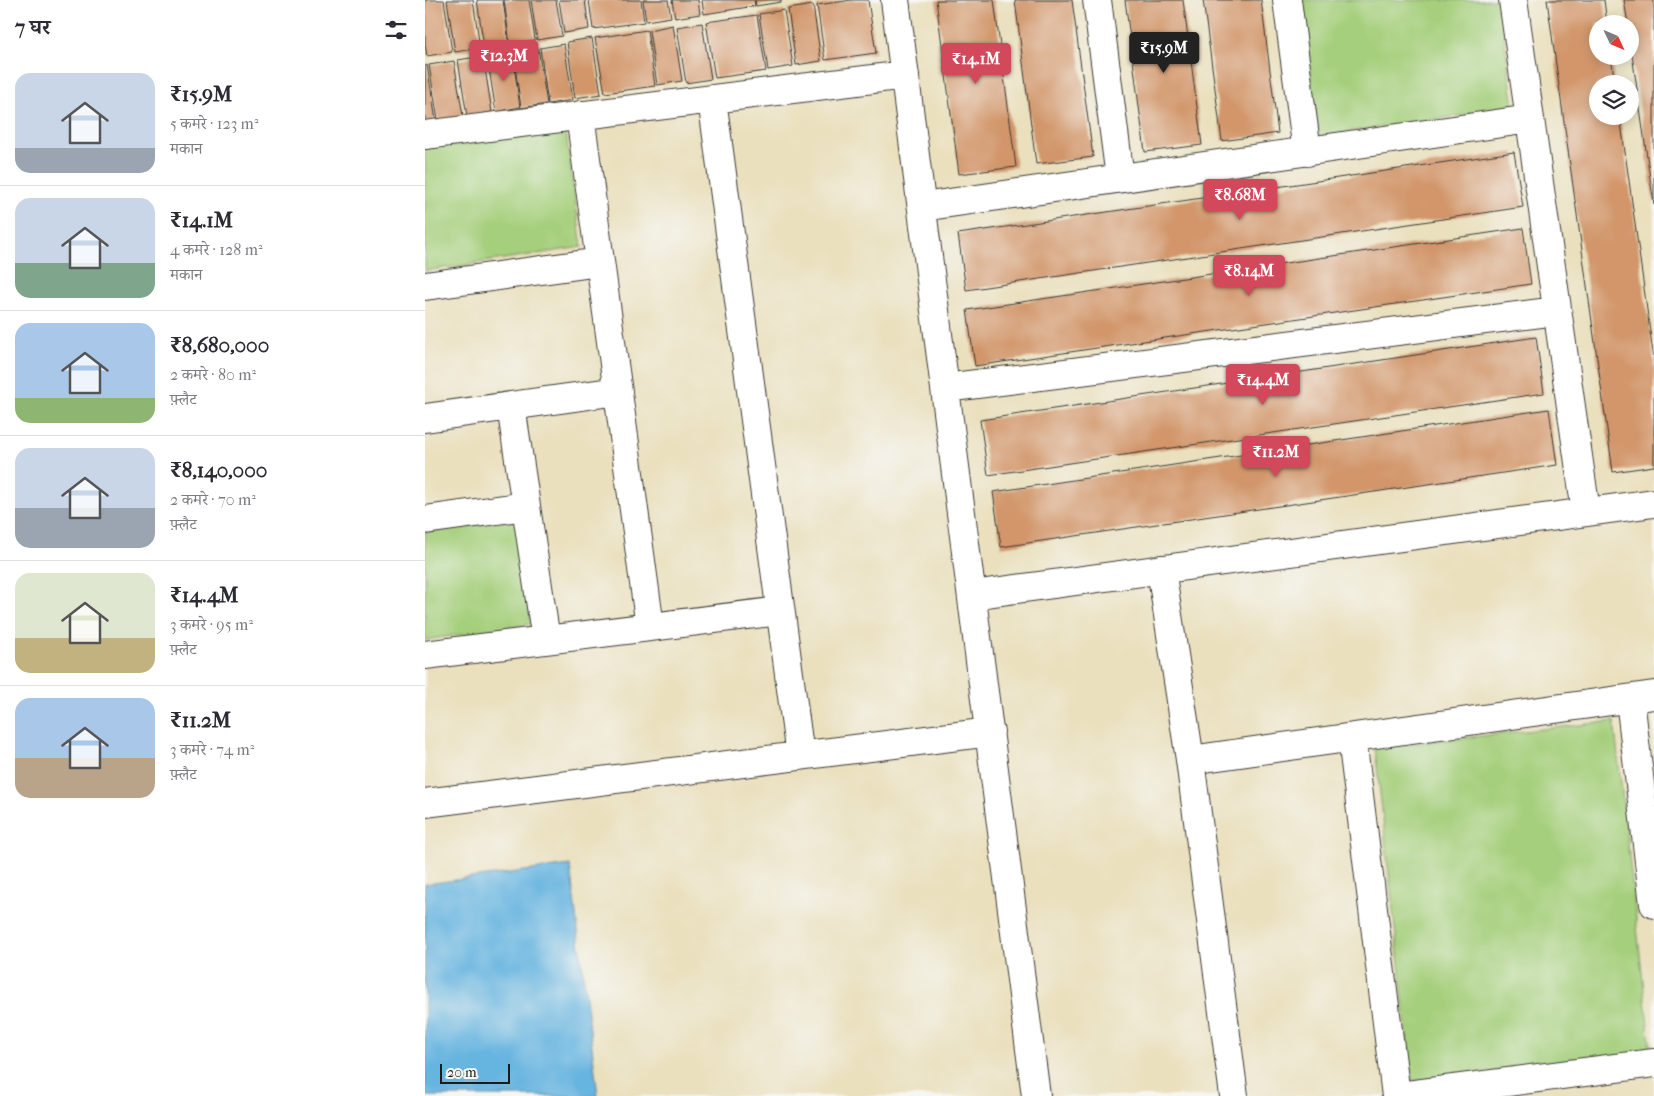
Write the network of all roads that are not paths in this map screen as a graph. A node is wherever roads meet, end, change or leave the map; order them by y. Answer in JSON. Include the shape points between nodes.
{"nodes":[{"id":1,"x":895,"y":0,"type":"edge"},
{"id":2,"x":1097,"y":0,"type":"edge"},
{"id":3,"x":1287,"y":0,"type":"edge"},
{"id":4,"x":1513,"y":0,"type":"edge"},
{"id":5,"x":905,"y":75,"type":"junction"},
{"id":6,"x":712,"y":99,"type":"junction"},
{"id":7,"x":579,"y":115,"type":"junction"},
{"id":8,"x":1530,"y":119,"type":"junction"},
{"id":9,"x":425,"y":135,"type":"edge"},
{"id":10,"x":1307,"y":152,"type":"junction"},
{"id":11,"x":1121,"y":178,"type":"junction"},
{"id":12,"x":922,"y":207,"type":"junction"},
{"id":13,"x":600,"y":262,"type":"junction"},
{"id":14,"x":425,"y":286,"type":"edge"},
{"id":15,"x":1557,"y":311,"type":"junction"},
{"id":16,"x":945,"y":388,"type":"junction"},
{"id":17,"x":618,"y":392,"type":"junction"},
{"id":18,"x":511,"y":406,"type":"junction"},
{"id":19,"x":425,"y":418,"type":"edge"},
{"id":20,"x":1654,"y":503,"type":"edge"},
{"id":21,"x":526,"y":506,"type":"junction"},
{"id":22,"x":1586,"y":512,"type":"junction"},
{"id":23,"x":425,"y":520,"type":"edge"},
{"id":24,"x":1161,"y":569,"type":"junction"},
{"id":25,"x":972,"y":595,"type":"junction"},
{"id":26,"x":781,"y":611,"type":"junction"},
{"id":27,"x":650,"y":627,"type":"junction"},
{"id":28,"x":546,"y":640,"type":"junction"},
{"id":29,"x":425,"y":655,"type":"edge"},
{"id":30,"x":1642,"y":697,"type":"edge"},
{"id":31,"x":990,"y":732,"type":"junction"},
{"id":32,"x":1353,"y":738,"type":"junction"},
{"id":33,"x":800,"y":756,"type":"junction"},
{"id":34,"x":1190,"y":760,"type":"junction"},
{"id":35,"x":425,"y":803,"type":"edge"},
{"id":36,"x":1654,"y":904,"type":"edge"},
{"id":37,"x":1654,"y":1063,"type":"edge"},
{"id":38,"x":1036,"y":1096,"type":"edge"},
{"id":39,"x":1234,"y":1096,"type":"edge"},
{"id":40,"x":1397,"y":1096,"type":"edge"}],
"edges":[{"from":1,"to":5,"type":"street"},
{"from":2,"to":11,"type":"street"},
{"from":3,"to":10,"type":"street"},
{"from":4,"to":8,"type":"street"},
{"from":5,"to":6,"type":"street"},
{"from":5,"to":12,"type":"street"},
{"from":6,"to":7,"type":"street"},
{"from":6,"to":26,"type":"street"},
{"from":7,"to":9,"type":"street"},
{"from":7,"to":13,"type":"street"},
{"from":8,"to":10,"type":"street"},
{"from":8,"to":15,"type":"street"},
{"from":10,"to":11,"type":"street"},
{"from":11,"to":12,"type":"street"},
{"from":12,"to":16,"type":"street"},
{"from":13,"to":14,"type":"street"},
{"from":13,"to":17,"type":"street"},
{"from":15,"to":16,"type":"street"},
{"from":15,"to":22,"type":"street"},
{"from":16,"to":25,"type":"street"},
{"from":17,"to":18,"type":"street"},
{"from":17,"to":27,"type":"street"},
{"from":18,"to":19,"type":"street"},
{"from":18,"to":21,"type":"street"},
{"from":20,"to":22,"type":"street"},
{"from":21,"to":23,"type":"street"},
{"from":21,"to":28,"type":"street"},
{"from":22,"to":24,"type":"street"},
{"from":24,"to":25,"type":"street"},
{"from":24,"to":34,"type":"street"},
{"from":25,"to":31,"type":"street"},
{"from":26,"to":27,"type":"street"},
{"from":26,"to":33,"type":"street"},
{"from":27,"to":28,"type":"street"},
{"from":28,"to":29,"type":"street"},
{"from":30,"to":32,"type":"street"},
{"from":30,"to":36,"type":"street"},
{"from":31,"to":33,"type":"street"},
{"from":31,"to":38,"type":"street"},
{"from":32,"to":34,"type":"street"},
{"from":32,"to":40,"type":"street"},
{"from":33,"to":35,"type":"street"},
{"from":34,"to":39,"type":"street"},
{"from":37,"to":40,"type":"street"}]}
